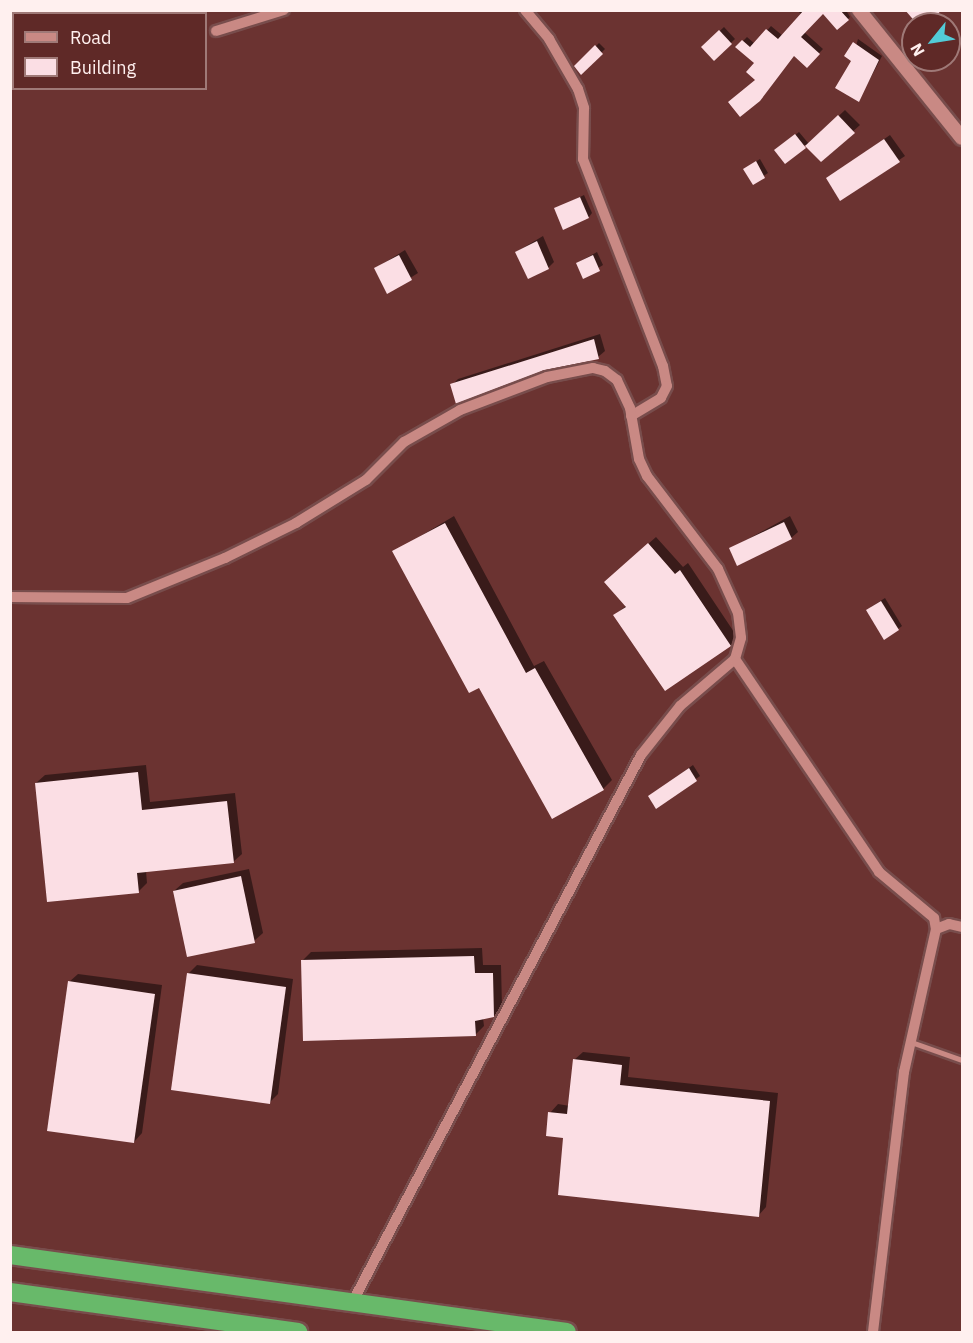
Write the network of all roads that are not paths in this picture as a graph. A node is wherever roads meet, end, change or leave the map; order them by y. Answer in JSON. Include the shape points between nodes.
{"nodes":[{"id":1,"x":284,"y":10,"type":"edge"},
{"id":2,"x":525,"y":10,"type":"edge"},
{"id":3,"x":859,"y":10,"type":"edge"},
{"id":4,"x":216,"y":31,"type":"dead end"},
{"id":5,"x":963,"y":138,"type":"edge"},
{"id":6,"x":631,"y":416,"type":"junction"},
{"id":7,"x":10,"y":597,"type":"edge"},
{"id":8,"x":735,"y":659,"type":"junction"},
{"id":9,"x":963,"y":927,"type":"edge"},
{"id":10,"x":936,"y":929,"type":"junction"},
{"id":11,"x":911,"y":1042,"type":"junction"},
{"id":12,"x":963,"y":1060,"type":"edge"},
{"id":13,"x":10,"y":1255,"type":"edge"},
{"id":14,"x":10,"y":1292,"type":"edge"},
{"id":15,"x":352,"y":1303,"type":"junction"},
{"id":16,"x":298,"y":1332,"type":"edge"},
{"id":17,"x":567,"y":1332,"type":"edge"},
{"id":18,"x":873,"y":1332,"type":"edge"}],
"edges":[{"from":1,"to":4,"type":"street"},
{"from":2,"to":6,"type":"street","via":[[549,39],[578,89],[584,108],[583,159],[663,366],[667,386],[661,398]]},
{"from":3,"to":5,"type":"street"},
{"from":6,"to":7,"type":"street","via":[[617,380],[605,371],[593,368],[547,376],[460,410],[428,427],[404,442],[366,480],[296,523],[175,579],[127,598]]},
{"from":6,"to":8,"type":"street","via":[[639,459],[647,476],[718,569],[738,613],[741,638]]},
{"from":8,"to":10,"type":"street","via":[[879,872],[934,918]]},
{"from":8,"to":15,"type":"street","via":[[680,706],[641,755]]},
{"from":9,"to":10,"type":"street","via":[[949,924]]},
{"from":10,"to":11,"type":"street"},
{"from":11,"to":12,"type":"lane"},
{"from":11,"to":18,"type":"street"},
{"from":13,"to":15,"type":"highway"},
{"from":14,"to":16,"type":"highway"},
{"from":15,"to":17,"type":"highway"}]}
